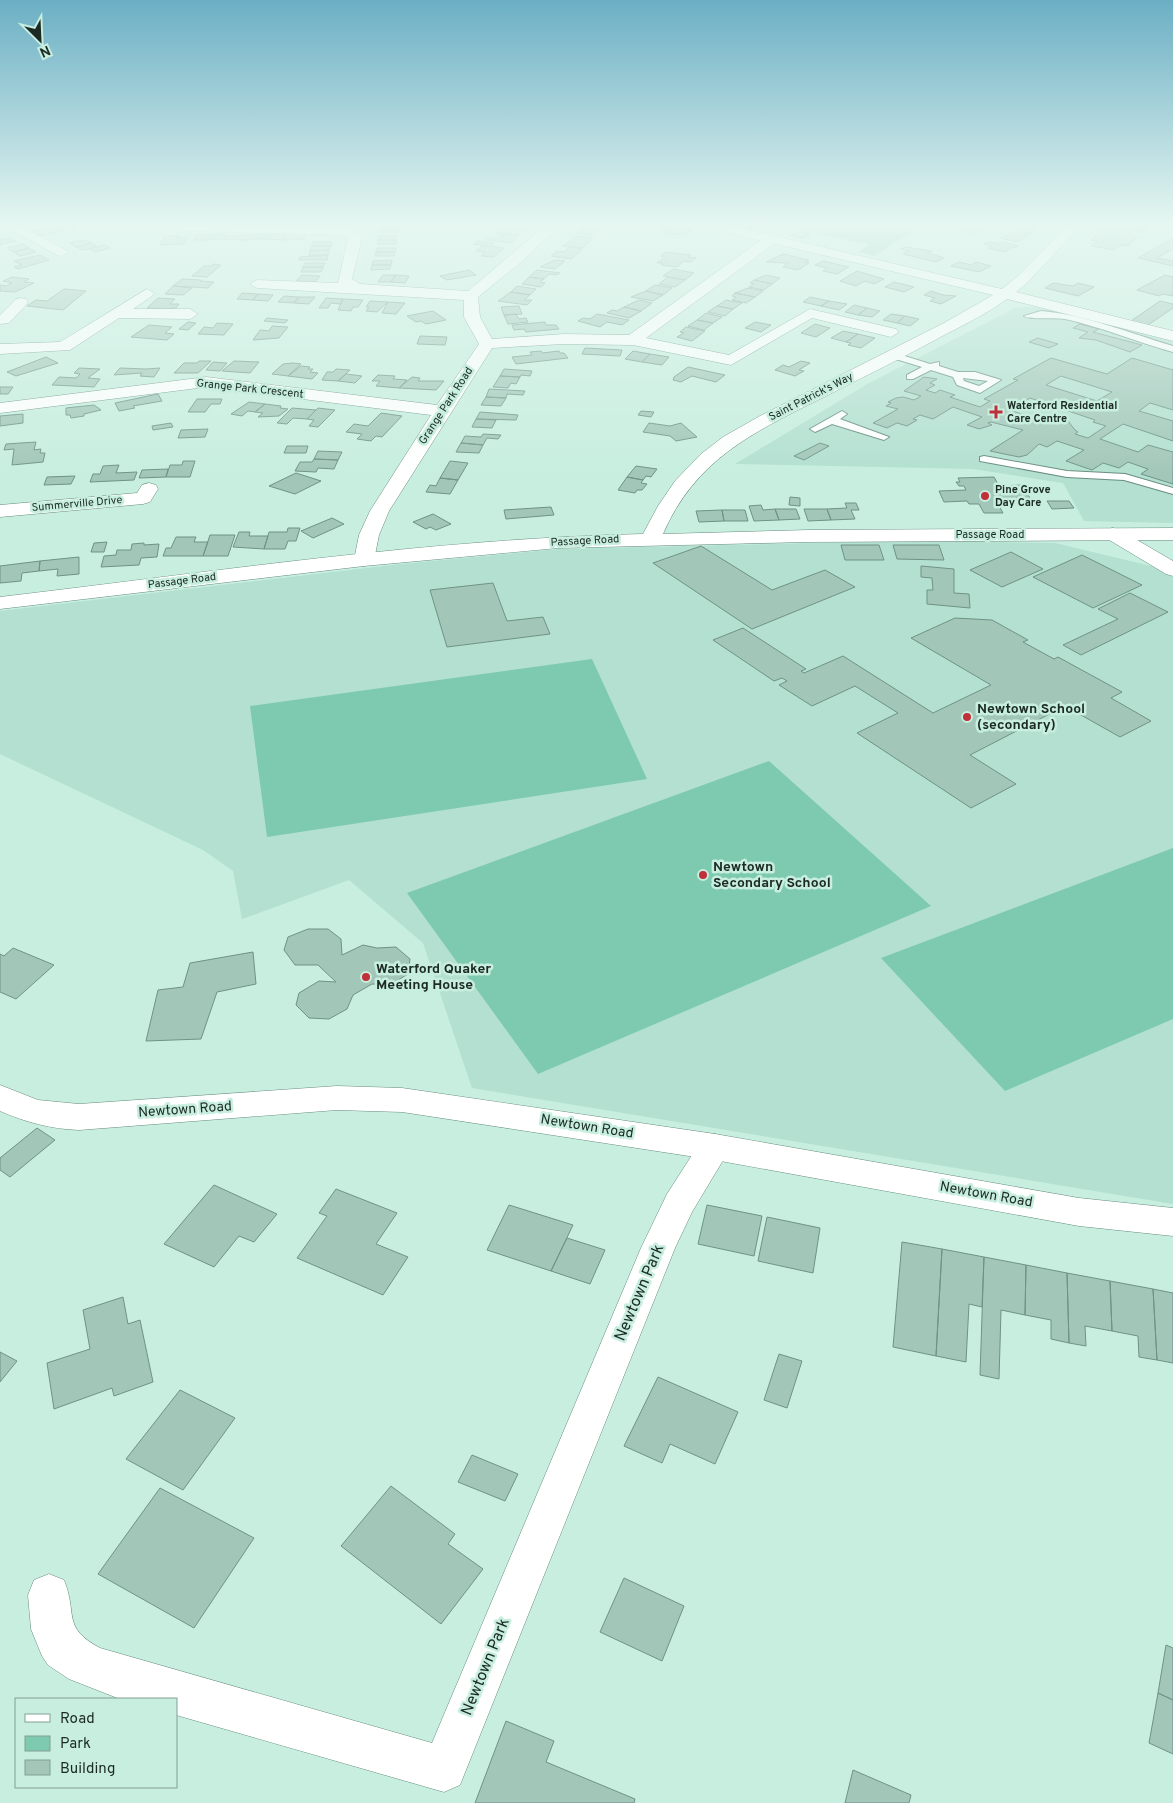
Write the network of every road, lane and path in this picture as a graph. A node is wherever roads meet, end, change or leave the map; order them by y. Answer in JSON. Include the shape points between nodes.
{"nodes":[{"id":1,"x":15,"y":308,"type":"edge"},
{"id":2,"x":124,"y":308,"type":"edge"},
{"id":3,"x":472,"y":308,"type":"edge"},
{"id":4,"x":677,"y":308,"type":"edge"},
{"id":5,"x":981,"y":308,"type":"edge"},
{"id":6,"x":1064,"y":308,"type":"edge"},
{"id":7,"x":116,"y":313,"type":"junction"},
{"id":8,"x":190,"y":314,"type":"dead end"},
{"id":9,"x":1028,"y":316,"type":"dead end"},
{"id":10,"x":1,"y":321,"type":"edge"},
{"id":11,"x":891,"y":332,"type":"dead end"},
{"id":12,"x":1173,"y":336,"type":"edge"},
{"id":13,"x":633,"y":340,"type":"junction"},
{"id":14,"x":487,"y":344,"type":"junction"},
{"id":15,"x":0,"y":349,"type":"edge"},
{"id":16,"x":1173,"y":349,"type":"edge"},
{"id":17,"x":892,"y":355,"type":"junction"},
{"id":18,"x":942,"y":360,"type":"dead end"},
{"id":19,"x":930,"y":367,"type":"junction"},
{"id":20,"x":957,"y":375,"type":"dead end"},
{"id":21,"x":910,"y":377,"type":"dead end"},
{"id":22,"x":0,"y":408,"type":"edge"},
{"id":23,"x":441,"y":411,"type":"junction"},
{"id":24,"x":842,"y":414,"type":"dead end"},
{"id":25,"x":831,"y":420,"type":"junction"},
{"id":26,"x":815,"y":428,"type":"dead end"},
{"id":27,"x":884,"y":437,"type":"dead end"},
{"id":28,"x":984,"y":459,"type":"dead end"},
{"id":29,"x":149,"y":489,"type":"dead end"},
{"id":30,"x":1173,"y":491,"type":"edge"},
{"id":31,"x":0,"y":510,"type":"edge"},
{"id":32,"x":1113,"y":534,"type":"junction"},
{"id":33,"x":1173,"y":534,"type":"edge"},
{"id":34,"x":651,"y":539,"type":"junction"},
{"id":35,"x":364,"y":560,"type":"junction"},
{"id":36,"x":1173,"y":570,"type":"edge"},
{"id":37,"x":0,"y":603,"type":"edge"},
{"id":38,"x":0,"y":1097,"type":"edge"},
{"id":39,"x":715,"y":1147,"type":"junction"},
{"id":40,"x":1173,"y":1222,"type":"edge"},
{"id":41,"x":49,"y":1595,"type":"dead end"}],
"edges":[{"from":1,"to":10,"type":"street"},
{"from":2,"to":7,"type":"street"},
{"from":3,"to":14,"type":"street","via":[[472,317]]},
{"from":4,"to":13,"type":"street"},
{"from":5,"to":17,"type":"street","name":"Saint Patrick's Way"},
{"from":6,"to":12,"type":"street"},
{"from":7,"to":8,"type":"street"},
{"from":7,"to":15,"type":"street","via":[[64,347]]},
{"from":9,"to":16,"type":"lane","via":[[1037,313],[1057,315]]},
{"from":11,"to":13,"type":"street","via":[[810,312],[731,360]]},
{"from":13,"to":14,"type":"street","via":[[564,339]]},
{"from":14,"to":23,"type":"street","name":"Grange Park Road"},
{"from":17,"to":19,"type":"lane"},
{"from":17,"to":34,"type":"street","name":"Saint Patrick's Way","via":[[770,418],[714,452],[682,486],[662,514]]},
{"from":18,"to":19,"type":"lane"},
{"from":19,"to":20,"type":"lane"},
{"from":19,"to":21,"type":"lane"},
{"from":22,"to":23,"type":"street","name":"Grange Park Crescent","via":[[137,388],[206,382]]},
{"from":23,"to":35,"type":"street","name":"Grange Park Road","via":[[371,526]]},
{"from":24,"to":25,"type":"lane"},
{"from":25,"to":26,"type":"lane"},
{"from":25,"to":27,"type":"lane"},
{"from":28,"to":30,"type":"lane","via":[[1066,474],[1125,477]]},
{"from":29,"to":31,"type":"street","name":"Summerville Drive","via":[[143,498]]},
{"from":32,"to":33,"type":"street","name":"Passage Road"},
{"from":32,"to":34,"type":"street","name":"Passage Road"},
{"from":32,"to":36,"type":"street"},
{"from":34,"to":35,"type":"street","name":"Passage Road","via":[[550,542]]},
{"from":35,"to":37,"type":"street","name":"Passage Road"},
{"from":38,"to":39,"type":"street","name":"Newtown Road","via":[[46,1115],[79,1117],[337,1098],[378,1098],[462,1107]]},
{"from":39,"to":40,"type":"street","name":"Newtown Road","via":[[1078,1212]]},
{"from":39,"to":41,"type":"street","name":"Newtown Park","via":[[679,1204],[658,1248],[444,1770],[116,1676],[79,1662],[54,1637],[49,1618]]}]}
